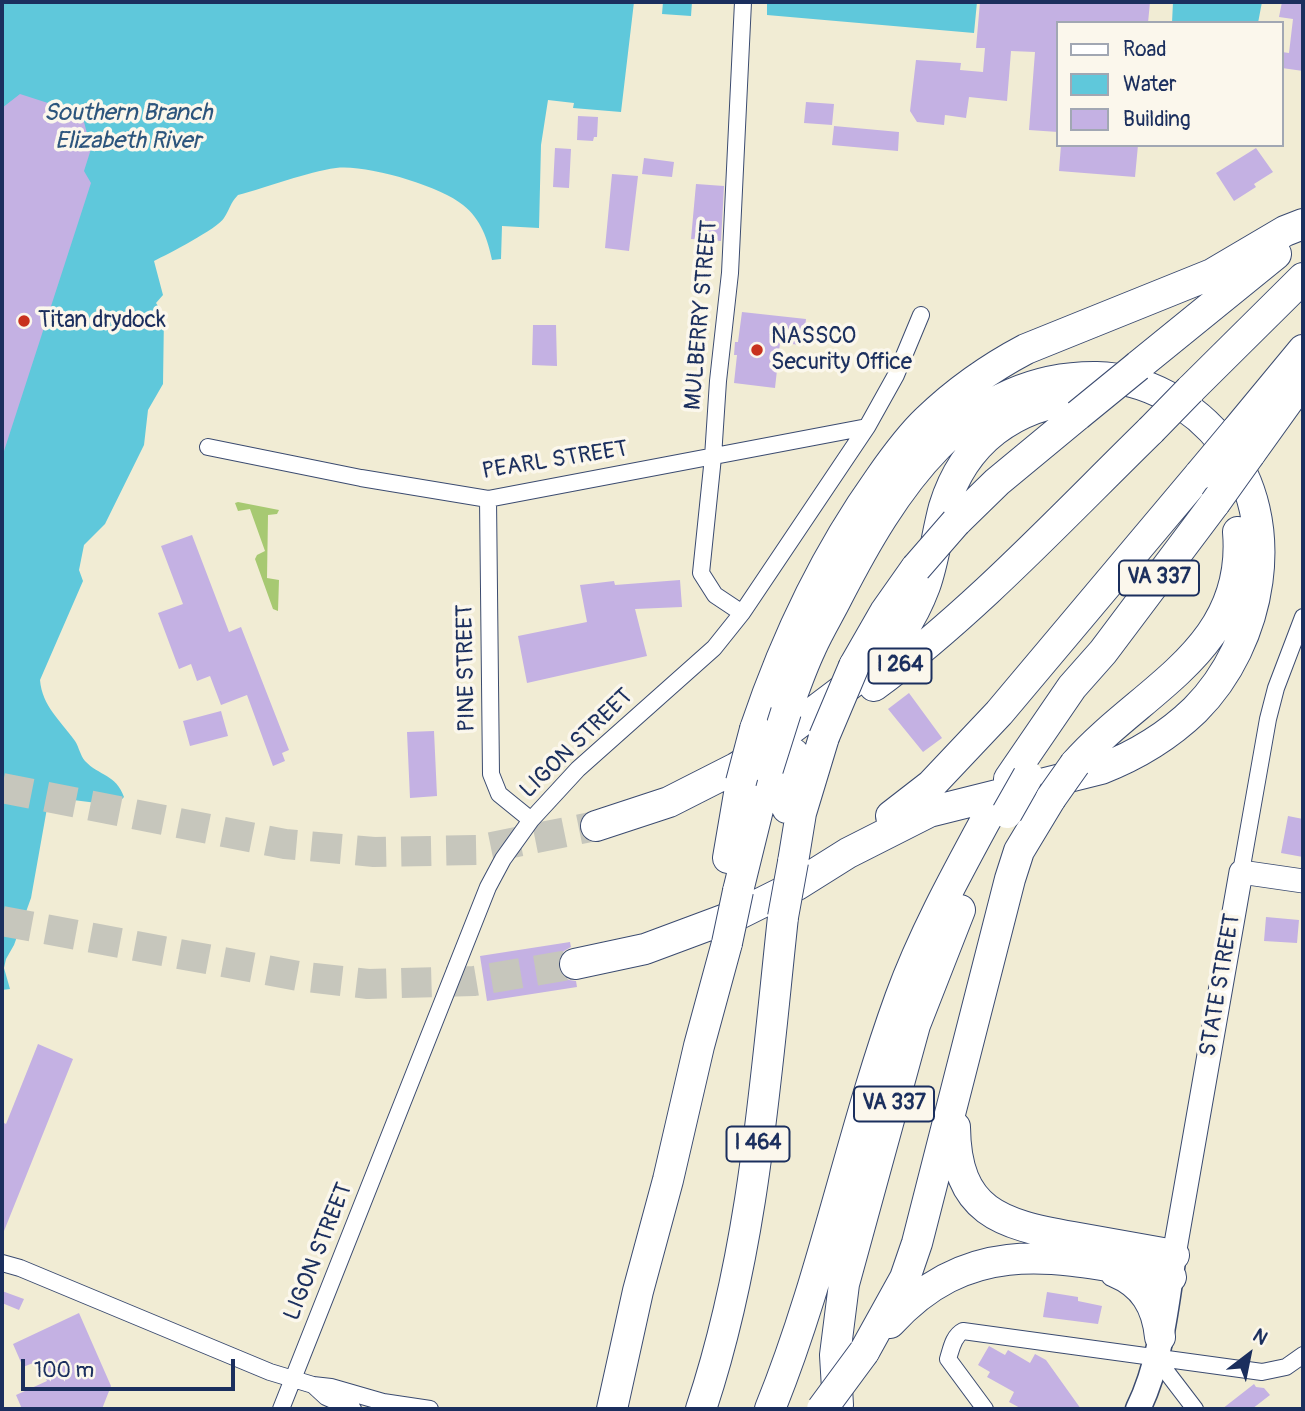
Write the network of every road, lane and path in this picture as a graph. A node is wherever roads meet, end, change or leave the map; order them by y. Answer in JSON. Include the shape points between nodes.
{"nodes":[{"id":1,"x":743,"y":2,"type":"edge"},
{"id":2,"x":1303,"y":224,"type":"edge"},
{"id":3,"x":1303,"y":232,"type":"edge"},
{"id":4,"x":1303,"y":278,"type":"edge"},
{"id":5,"x":921,"y":315,"type":"dead end"},
{"id":6,"x":1303,"y":350,"type":"edge"},
{"id":7,"x":1303,"y":380,"type":"edge"},
{"id":8,"x":867,"y":427,"type":"junction"},
{"id":9,"x":1243,"y":442,"type":"junction"},
{"id":10,"x":208,"y":447,"type":"dead end"},
{"id":11,"x":713,"y":457,"type":"junction"},
{"id":12,"x":488,"y":499,"type":"junction"},
{"id":13,"x":742,"y":613,"type":"junction"},
{"id":14,"x":1303,"y":617,"type":"edge"},
{"id":15,"x":1296,"y":660,"type":"edge"},
{"id":16,"x":796,"y":706,"type":"junction"},
{"id":17,"x":755,"y":759,"type":"junction"},
{"id":18,"x":796,"y":801,"type":"junction"},
{"id":19,"x":997,"y":814,"type":"junction"},
{"id":20,"x":531,"y":820,"type":"junction"},
{"id":21,"x":596,"y":826,"type":"tunnel mouth"},
{"id":22,"x":848,"y":853,"type":"junction"},
{"id":23,"x":1241,"y":872,"type":"junction"},
{"id":24,"x":1303,"y":881,"type":"edge"},
{"id":25,"x":575,"y":964,"type":"tunnel mouth"},
{"id":26,"x":954,"y":1094,"type":"junction"},
{"id":27,"x":2,"y":1263,"type":"edge"},
{"id":28,"x":1098,"y":1265,"type":"junction"},
{"id":29,"x":1173,"y":1266,"type":"junction"},
{"id":30,"x":1158,"y":1348,"type":"junction"},
{"id":31,"x":864,"y":1352,"type":"junction"},
{"id":32,"x":1303,"y":1355,"type":"edge"},
{"id":33,"x":293,"y":1379,"type":"junction"},
{"id":34,"x":313,"y":1385,"type":"junction"},
{"id":35,"x":281,"y":1409,"type":"edge"},
{"id":36,"x":353,"y":1409,"type":"edge"},
{"id":37,"x":430,"y":1409,"type":"edge"},
{"id":38,"x":612,"y":1409,"type":"edge"},
{"id":39,"x":701,"y":1409,"type":"edge"},
{"id":40,"x":769,"y":1409,"type":"edge"},
{"id":41,"x":822,"y":1409,"type":"edge"},
{"id":42,"x":838,"y":1409,"type":"edge"},
{"id":43,"x":985,"y":1409,"type":"edge"},
{"id":44,"x":1138,"y":1409,"type":"edge"},
{"id":45,"x":1195,"y":1409,"type":"edge"}],
"edges":[{"from":1,"to":11,"type":"street","name":"MULBERRY STREET","via":[[730,273]]},
{"from":2,"to":17,"type":"highway","via":[[1212,274],[1026,349],[1000,363],[925,422],[858,508],[830,556],[792,632]]},
{"from":3,"to":18,"type":"highway","bridge":true,"via":[[1078,415],[956,522],[916,568],[854,666]]},
{"from":4,"to":17,"type":"highway","number":"I 264","bridge":true,"via":[[996,583],[931,641],[861,695]]},
{"from":5,"to":8,"type":"street","name":"LIGON STREET","via":[[896,375]]},
{"from":6,"to":9,"type":"highway"},
{"from":7,"to":9,"type":"highway","number":"VA 337"},
{"from":8,"to":11,"type":"street","name":"PEARL STREET"},
{"from":8,"to":13,"type":"street","name":"LIGON STREET"},
{"from":9,"to":19,"type":"highway","number":"VA 337","bridge":true,"via":[[1215,503],[1103,652],[1082,693],[1018,778]]},
{"from":9,"to":22,"type":"highway","bridge":true,"via":[[1200,474],[1107,587],[931,785]]},
{"from":10,"to":12,"type":"street","name":"PEARL STREET"},
{"from":11,"to":12,"type":"street","name":"PEARL STREET"},
{"from":11,"to":13,"type":"street","name":"MULBERRY STREET","via":[[701,573],[715,595]]},
{"from":12,"to":20,"type":"street","name":"PINE STREET","via":[[491,774],[499,794]]},
{"from":13,"to":20,"type":"street","name":"LIGON STREET","via":[[713,648],[578,769]]},
{"from":14,"to":15,"type":"street","name":"STATE STREET"},
{"from":15,"to":23,"type":"street","name":"STATE STREET","via":[[1276,688]]},
{"from":16,"to":17,"type":"highway","bridge":true},
{"from":16,"to":18,"type":"highway"},
{"from":16,"to":22,"type":"highway","via":[[836,600],[887,509],[928,455],[967,419],[1011,393],[1049,381],[1107,377],[1128,381],[1169,397],[1201,420],[1224,444],[1243,475],[1259,545],[1256,592],[1237,650],[1195,710],[1140,751],[1101,769],[937,809]]},
{"from":17,"to":21,"type":"highway","number":"I 264","via":[[669,802]]},
{"from":17,"to":26,"type":"highway","bridge":true,"via":[[881,658],[917,605],[944,506],[967,460],[994,431],[1030,408],[1106,397],[1130,402],[1158,412],[1190,436],[1219,470],[1239,534],[1238,568],[1230,601],[1207,642],[1190,661],[1076,765],[1019,851]]},
{"from":17,"to":38,"type":"highway","via":[[699,1046]]},
{"from":18,"to":39,"type":"highway","number":"I 464","bridge":true,"via":[[741,1261]]},
{"from":19,"to":40,"type":"highway","via":[[936,915],[901,995],[787,1367]]},
{"from":19,"to":42,"type":"highway","number":"VA 337","via":[[915,1025],[844,1284],[835,1355]]},
{"from":20,"to":33,"type":"street","name":"LIGON STREET","via":[[488,887]]},
{"from":22,"to":25,"type":"highway","via":[[797,885],[708,927],[645,949]]},
{"from":23,"to":24,"type":"street"},
{"from":23,"to":29,"type":"street","name":"STATE STREET"},
{"from":26,"to":29,"type":"highway","via":[[959,1170],[968,1189],[997,1216],[1031,1230]]},
{"from":26,"to":31,"type":"highway","via":[[918,1243],[905,1278]]},
{"from":27,"to":33,"type":"street"},
{"from":28,"to":29,"type":"highway"},
{"from":28,"to":30,"type":"highway","via":[[1142,1289],[1155,1310]]},
{"from":28,"to":31,"type":"highway","via":[[1013,1258],[964,1270],[918,1297]]},
{"from":29,"to":30,"type":"main road","name":"STATE STREET"},
{"from":30,"to":32,"type":"street","via":[[1262,1371],[1286,1367]]},
{"from":30,"to":43,"type":"street","via":[[963,1331],[948,1359]]},
{"from":30,"to":44,"type":"main road","name":"STATE STREET"},
{"from":30,"to":45,"type":"street"},
{"from":31,"to":41,"type":"highway","bridge":true},
{"from":33,"to":34,"type":"street"},
{"from":33,"to":35,"type":"street","name":"LIGON STREET"},
{"from":34,"to":36,"type":"street","via":[[326,1397]]},
{"from":34,"to":37,"type":"street"}]}
